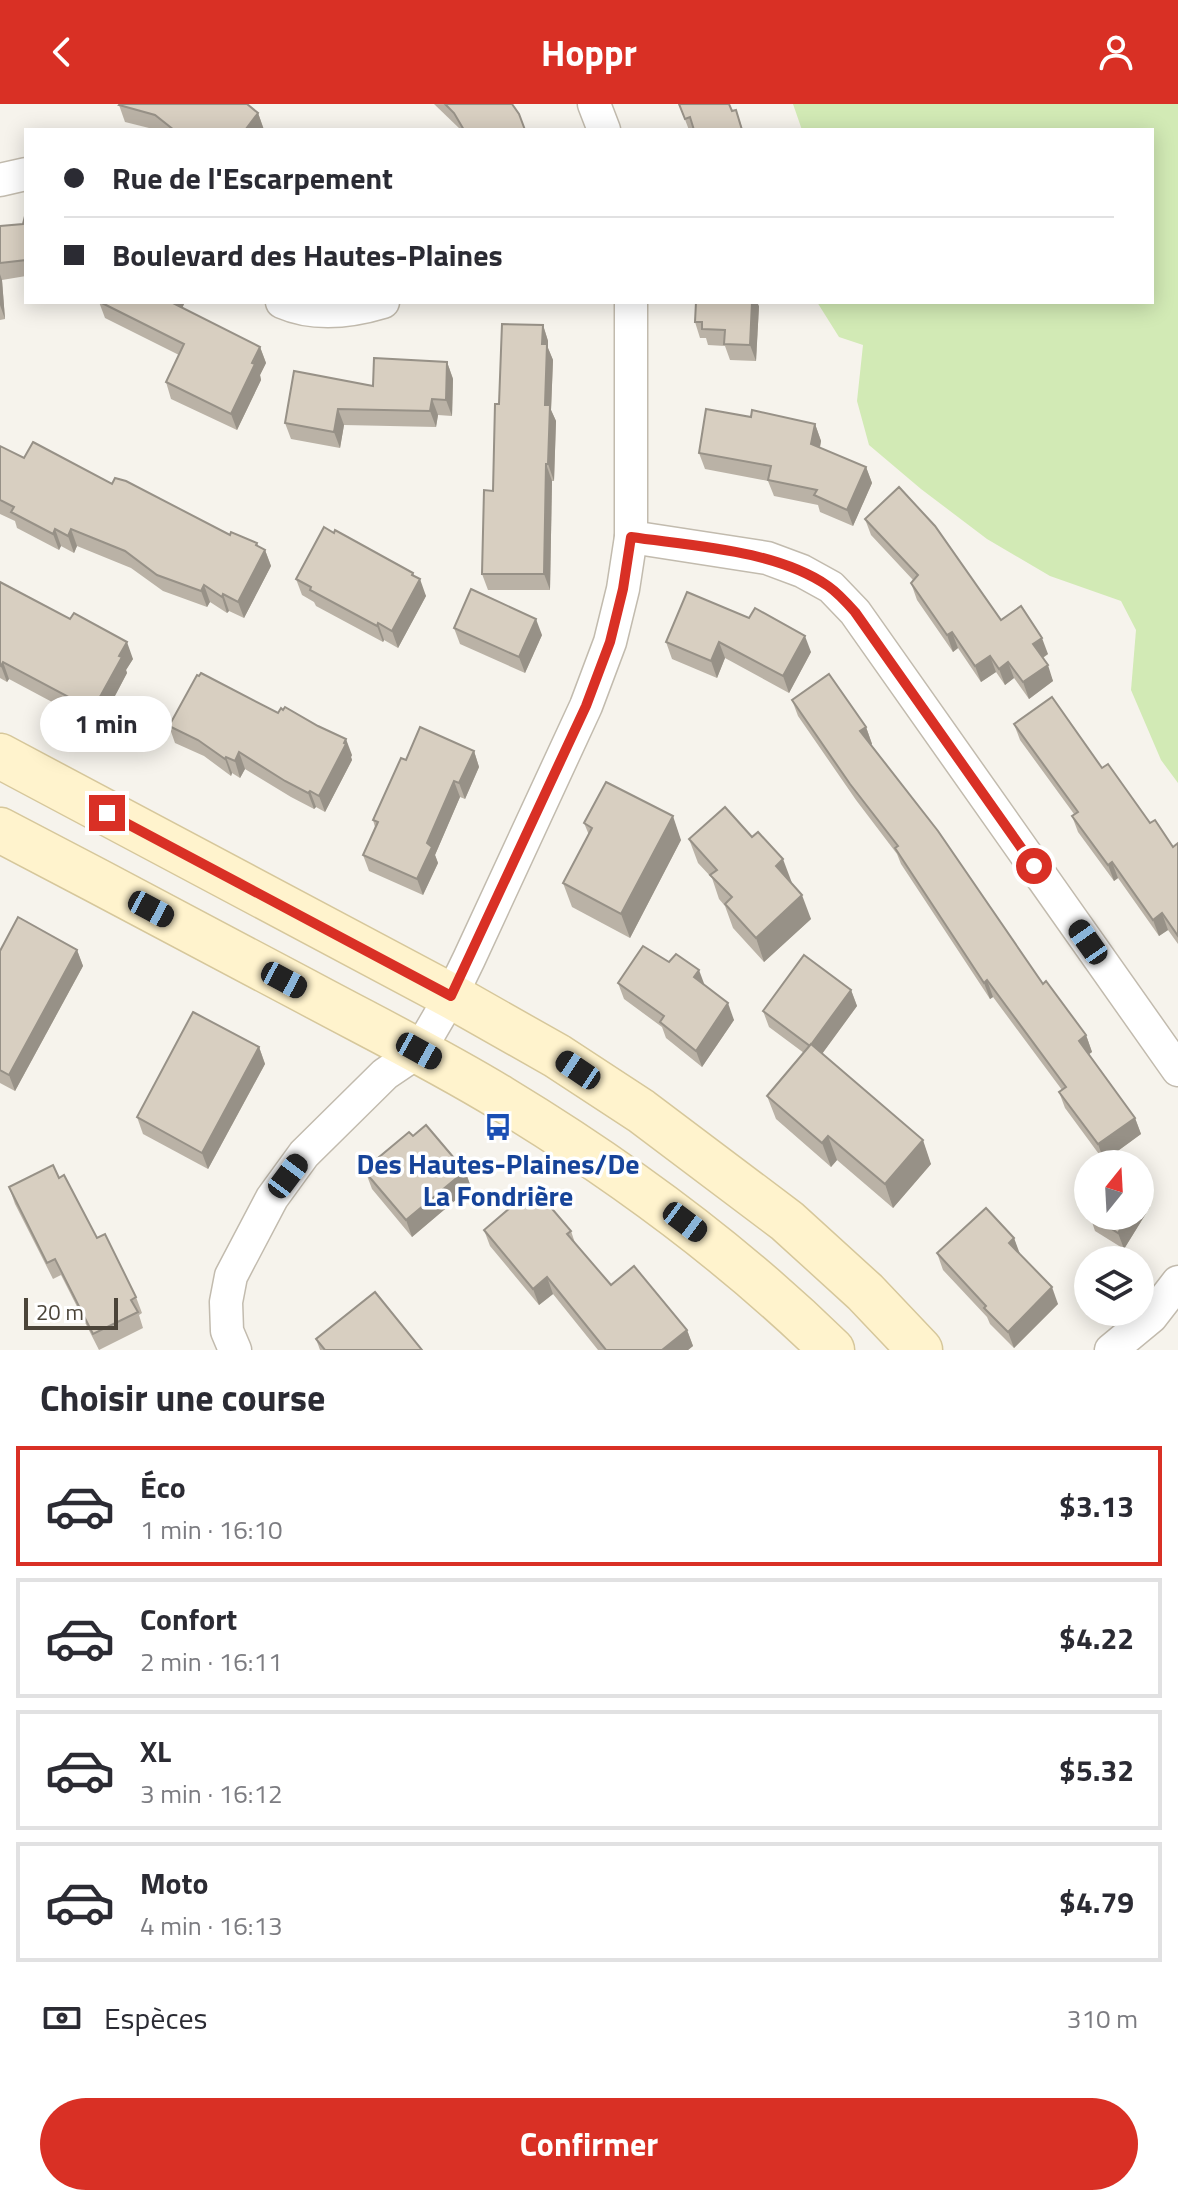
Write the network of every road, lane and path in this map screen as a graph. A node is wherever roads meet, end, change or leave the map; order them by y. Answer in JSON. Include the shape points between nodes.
{"nodes":[{"id":1,"x":594,"y":104,"type":"edge"},
{"id":2,"x":603,"y":128,"type":"edge"},
{"id":3,"x":24,"y":174,"type":"edge"},
{"id":4,"x":0,"y":180,"type":"edge"},
{"id":5,"x":287,"y":304,"type":"edge"},
{"id":6,"x":377,"y":304,"type":"edge"},
{"id":7,"x":631,"y":304,"type":"edge"},
{"id":8,"x":631,"y":537,"type":"junction"},
{"id":9,"x":0,"y":756,"type":"edge"},
{"id":10,"x":0,"y":830,"type":"edge"},
{"id":11,"x":451,"y":996,"type":"junction"},
{"id":12,"x":419,"y":1051,"type":"junction"},
{"id":13,"x":1178,"y":1070,"type":"edge"},
{"id":14,"x":1178,"y":1282,"type":"edge"},
{"id":15,"x":235,"y":1350,"type":"edge"},
{"id":16,"x":832,"y":1350,"type":"edge"},
{"id":17,"x":920,"y":1350,"type":"edge"},
{"id":18,"x":1111,"y":1350,"type":"edge"}],
"edges":[{"from":1,"to":2,"type":"street"},
{"from":3,"to":4,"type":"street"},
{"from":5,"to":6,"type":"street","via":[[326,311]]},
{"from":7,"to":8,"type":"street"},
{"from":8,"to":11,"type":"street","via":[[610,642],[586,706]]},
{"from":8,"to":13,"type":"street","via":[[767,558],[831,587],[855,612]]},
{"from":9,"to":11,"type":"street"},
{"from":10,"to":12,"type":"street"},
{"from":11,"to":12,"type":"street"},
{"from":11,"to":17,"type":"street","via":[[557,1056],[724,1172],[787,1221]]},
{"from":12,"to":15,"type":"street","via":[[385,1074],[304,1154],[272,1198],[231,1276],[227,1331]]},
{"from":12,"to":16,"type":"street","via":[[642,1189],[718,1248]]},
{"from":14,"to":18,"type":"street","via":[[1151,1317]]}]}
